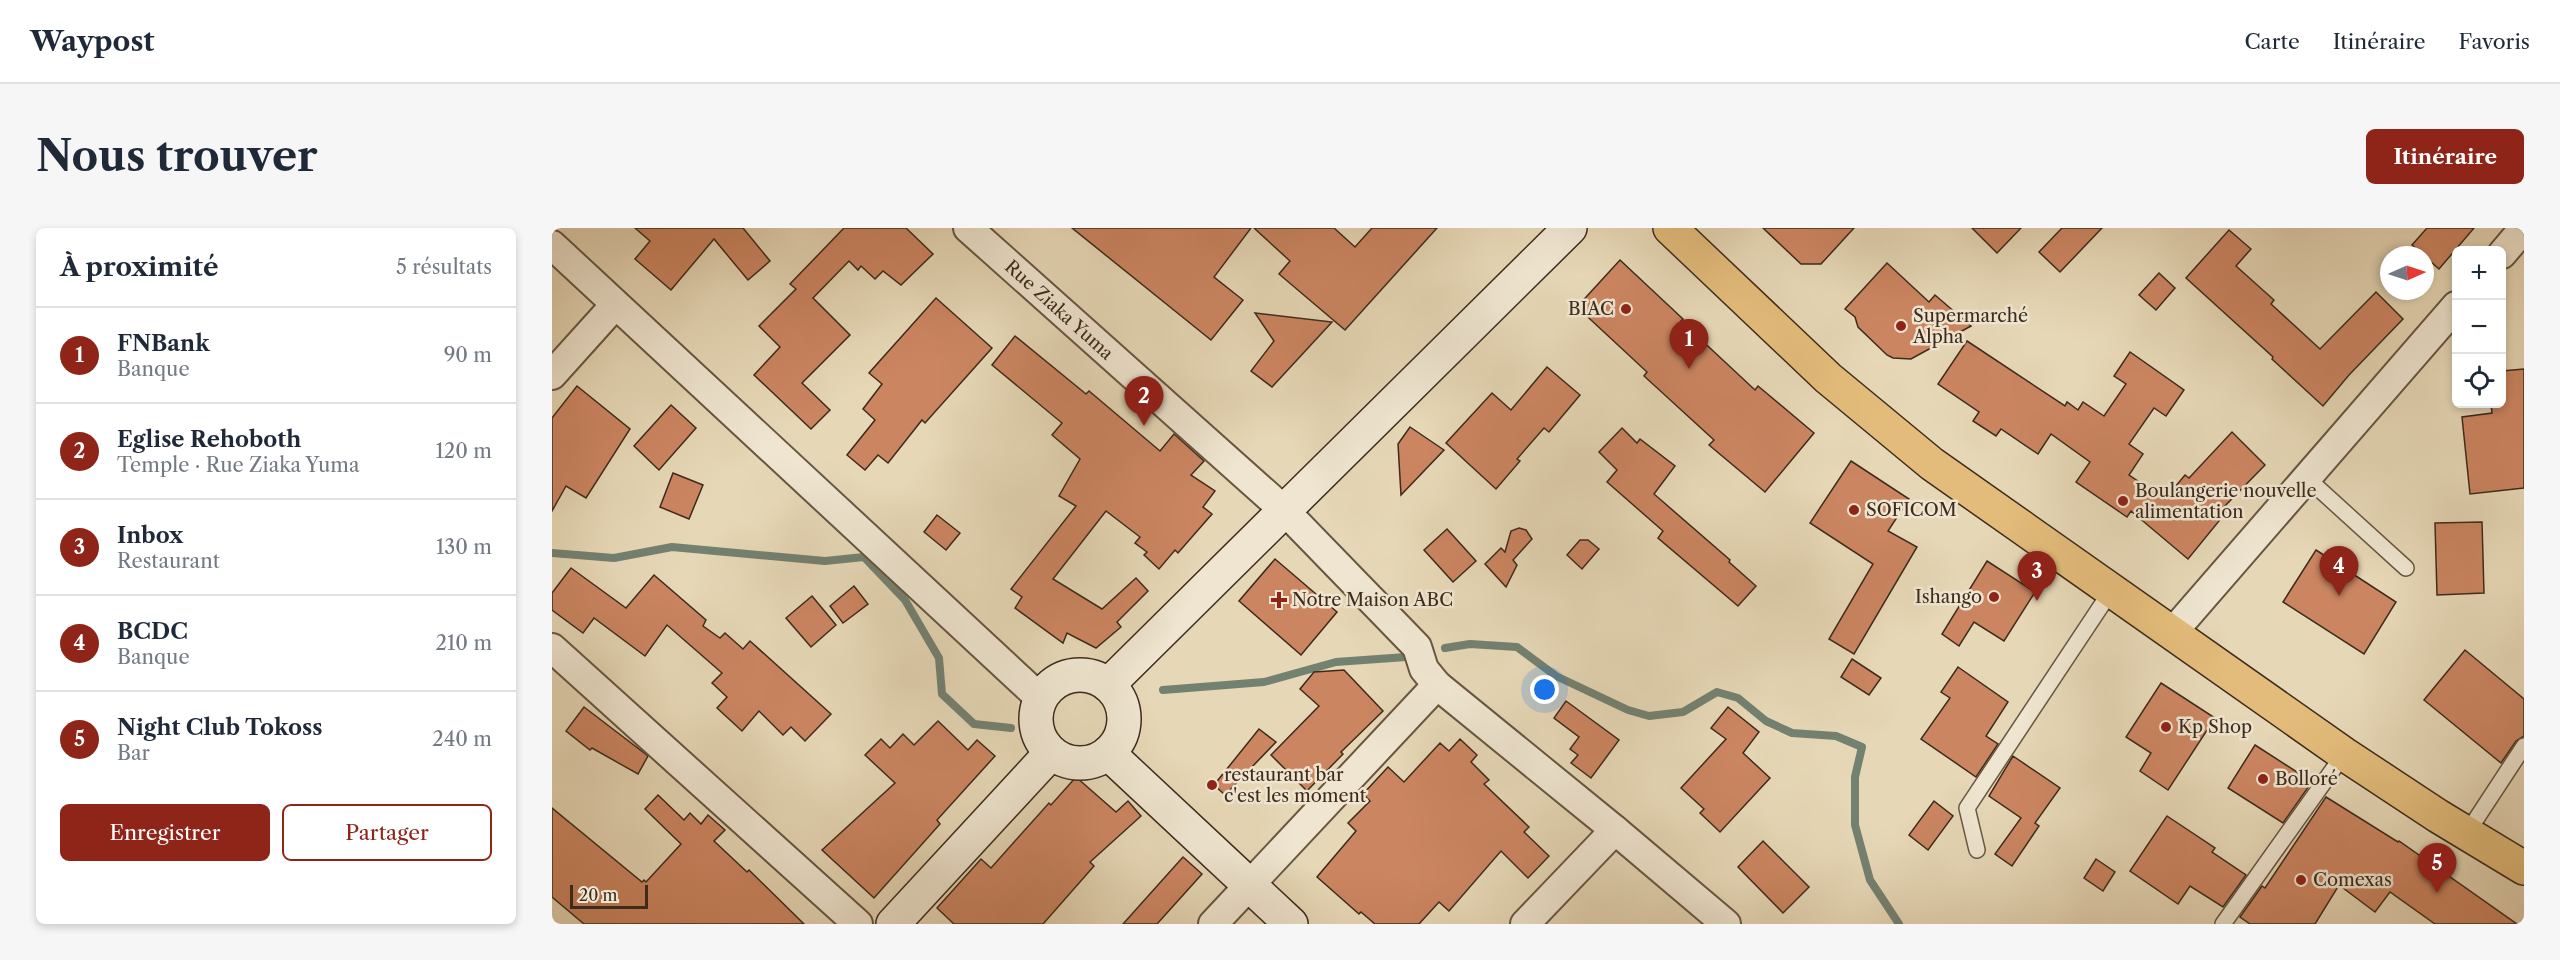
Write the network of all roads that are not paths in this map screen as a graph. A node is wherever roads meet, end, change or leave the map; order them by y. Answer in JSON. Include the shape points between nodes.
{"nodes":[{"id":1,"x":969,"y":228,"type":"edge"},
{"id":2,"x":1570,"y":228,"type":"edge"},
{"id":3,"x":1670,"y":228,"type":"edge"},
{"id":4,"x":2524,"y":228,"type":"edge"},
{"id":5,"x":552,"y":245,"type":"edge"},
{"id":6,"x":2506,"y":249,"type":"edge"},
{"id":7,"x":615,"y":305,"type":"junction"},
{"id":8,"x":2452,"y":312,"type":"edge"},
{"id":9,"x":552,"y":375,"type":"edge"},
{"id":10,"x":2307,"y":478,"type":"junction"},
{"id":11,"x":1285,"y":511,"type":"junction"},
{"id":12,"x":2406,"y":568,"type":"dead end"},
{"id":13,"x":2111,"y":591,"type":"junction"},
{"id":14,"x":2172,"y":633,"type":"junction"},
{"id":15,"x":552,"y":648,"type":"edge"},
{"id":16,"x":1426,"y":667,"type":"junction"},
{"id":17,"x":1108,"y":685,"type":"junction"},
{"id":18,"x":1041,"y":699,"type":"junction"},
{"id":19,"x":2524,"y":746,"type":"edge"},
{"id":20,"x":1051,"y":753,"type":"junction"},
{"id":21,"x":1108,"y":753,"type":"junction"},
{"id":22,"x":2344,"y":754,"type":"junction"},
{"id":23,"x":1615,"y":830,"type":"junction"},
{"id":24,"x":2468,"y":833,"type":"junction"},
{"id":25,"x":1977,"y":850,"type":"dead end"},
{"id":26,"x":2524,"y":868,"type":"edge"},
{"id":27,"x":1248,"y":885,"type":"junction"},
{"id":28,"x":858,"y":924,"type":"edge"},
{"id":29,"x":893,"y":924,"type":"edge"},
{"id":30,"x":1213,"y":924,"type":"edge"},
{"id":31,"x":1291,"y":924,"type":"edge"},
{"id":32,"x":1525,"y":924,"type":"edge"},
{"id":33,"x":1726,"y":924,"type":"edge"},
{"id":34,"x":2223,"y":924,"type":"edge"}],
"edges":[{"from":1,"to":11,"type":"street","name":"Rue Ziaka Yuma"},
{"from":2,"to":11,"type":"street"},
{"from":3,"to":13,"type":"highway","via":[[1828,378],[1932,464]]},
{"from":4,"to":6,"type":"street"},
{"from":5,"to":7,"type":"street"},
{"from":7,"to":9,"type":"street"},
{"from":7,"to":18,"type":"street"},
{"from":8,"to":10,"type":"street"},
{"from":10,"to":12,"type":"lane"},
{"from":10,"to":14,"type":"street"},
{"from":11,"to":16,"type":"street","name":"Rue Ziaka Yuma"},
{"from":11,"to":17,"type":"street"},
{"from":13,"to":14,"type":"highway"},
{"from":13,"to":25,"type":"lane","via":[[1967,808]]},
{"from":14,"to":22,"type":"highway"},
{"from":15,"to":28,"type":"street"},
{"from":16,"to":23,"type":"street","name":"Rue Ziaka Yuma"},
{"from":16,"to":27,"type":"street"},
{"from":17,"to":18,"type":"street","via":[[1091,676],[1072,676],[1054,684]]},
{"from":17,"to":21,"type":"street","via":[[1120,701],[1124,720],[1120,739]]},
{"from":18,"to":20,"type":"street","via":[[1036,713],[1037,728]]},
{"from":19,"to":24,"type":"lane"},
{"from":20,"to":21,"type":"street","via":[[1080,764]]},
{"from":20,"to":29,"type":"street"},
{"from":21,"to":27,"type":"street"},
{"from":22,"to":24,"type":"highway"},
{"from":22,"to":34,"type":"lane"},
{"from":23,"to":32,"type":"street"},
{"from":23,"to":33,"type":"street","name":"Rue Ziaka Yuma"},
{"from":24,"to":26,"type":"highway"},
{"from":27,"to":30,"type":"street"},
{"from":27,"to":31,"type":"street"}]}
